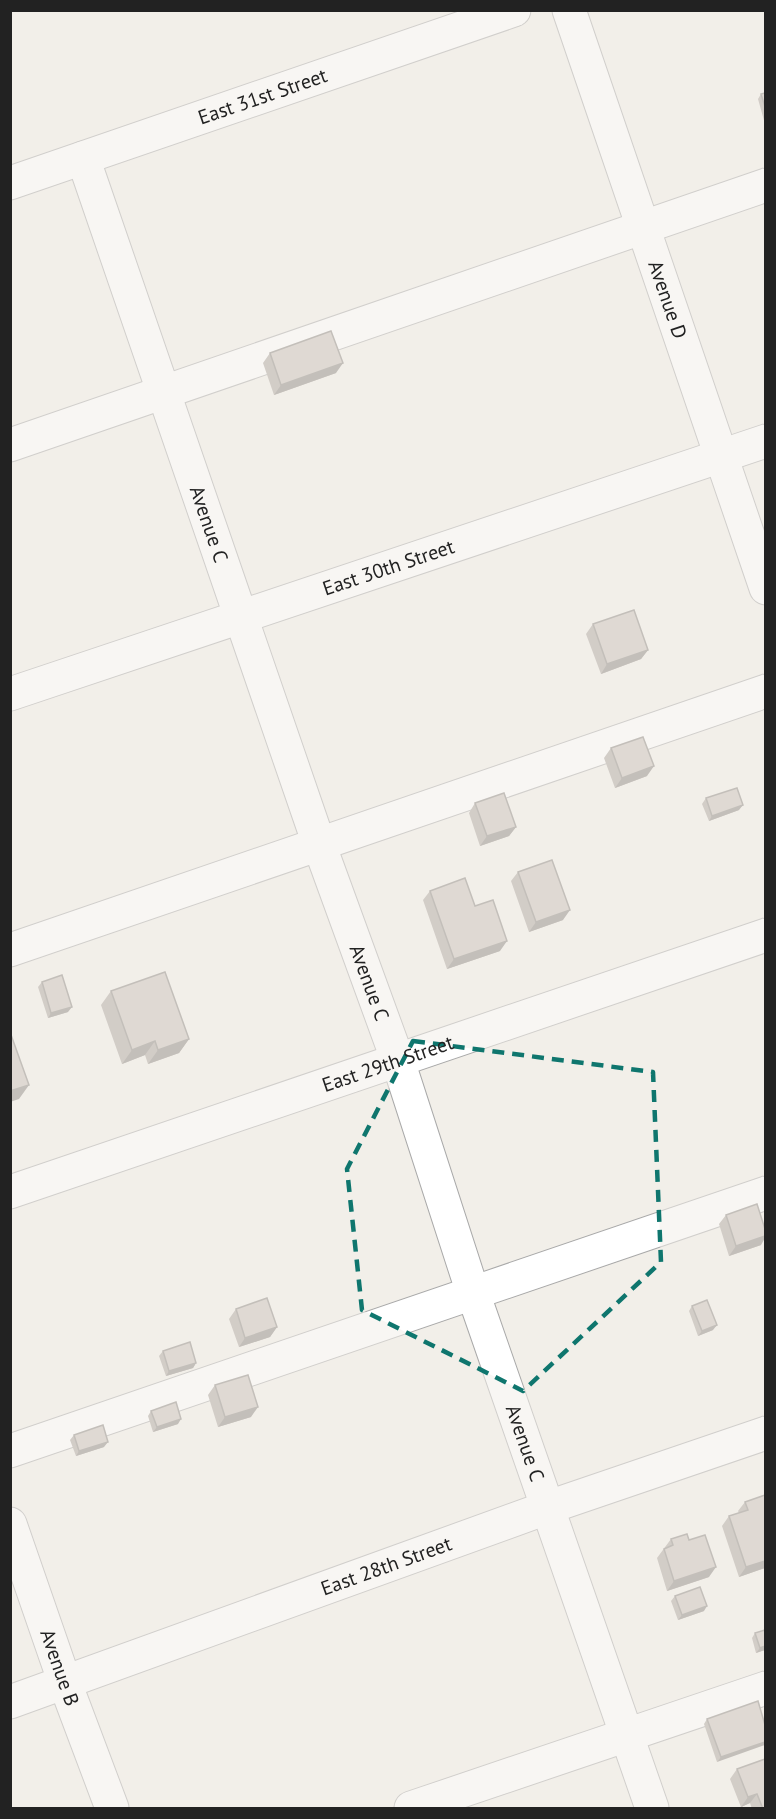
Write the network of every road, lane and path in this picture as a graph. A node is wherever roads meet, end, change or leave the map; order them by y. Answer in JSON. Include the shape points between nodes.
{"nodes":[{"id":1,"x":514,"y":10,"type":"edge"},
{"id":2,"x":569,"y":10,"type":"edge"},
{"id":3,"x":445,"y":22,"type":"edge"},
{"id":4,"x":83,"y":158,"type":"junction"},
{"id":5,"x":10,"y":183,"type":"edge"},
{"id":6,"x":765,"y":185,"type":"edge"},
{"id":7,"x":643,"y":228,"type":"junction"},
{"id":8,"x":164,"y":391,"type":"junction"},
{"id":9,"x":765,"y":441,"type":"edge"},
{"id":10,"x":10,"y":445,"type":"edge"},
{"id":11,"x":721,"y":456,"type":"junction"},
{"id":12,"x":765,"y":588,"type":"edge"},
{"id":13,"x":241,"y":616,"type":"junction"},
{"id":14,"x":765,"y":691,"type":"edge"},
{"id":15,"x":10,"y":694,"type":"edge"},
{"id":16,"x":319,"y":844,"type":"junction"},
{"id":17,"x":765,"y":935,"type":"edge"},
{"id":18,"x":10,"y":950,"type":"edge"},
{"id":19,"x":398,"y":1061,"type":"junction"},
{"id":20,"x":10,"y":1192,"type":"edge"},
{"id":21,"x":765,"y":1193,"type":"edge"},
{"id":22,"x":472,"y":1293,"type":"junction"},
{"id":23,"x":765,"y":1433,"type":"edge"},
{"id":24,"x":10,"y":1451,"type":"edge"},
{"id":25,"x":549,"y":1507,"type":"junction"},
{"id":26,"x":10,"y":1524,"type":"edge"},
{"id":27,"x":65,"y":1683,"type":"junction"},
{"id":28,"x":765,"y":1688,"type":"edge"},
{"id":29,"x":10,"y":1702,"type":"edge"},
{"id":30,"x":626,"y":1736,"type":"junction"},
{"id":31,"x":112,"y":1809,"type":"edge"},
{"id":32,"x":411,"y":1809,"type":"edge"},
{"id":33,"x":652,"y":1809,"type":"edge"}],
"edges":[{"from":1,"to":3,"type":"street","name":"East 31st Street"},
{"from":2,"to":7,"type":"street","name":"Avenue D"},
{"from":3,"to":4,"type":"street","name":"East 31st Street"},
{"from":4,"to":5,"type":"street","name":"East 31st Street"},
{"from":4,"to":8,"type":"street","name":"Avenue C"},
{"from":6,"to":7,"type":"street"},
{"from":7,"to":8,"type":"street"},
{"from":7,"to":11,"type":"street","name":"Avenue D"},
{"from":8,"to":10,"type":"street"},
{"from":8,"to":13,"type":"street","name":"Avenue C"},
{"from":9,"to":11,"type":"street","name":"East 30th Street"},
{"from":11,"to":12,"type":"street","name":"Avenue D"},
{"from":11,"to":13,"type":"street","name":"East 30th Street"},
{"from":13,"to":15,"type":"street","name":"East 30th Street"},
{"from":13,"to":16,"type":"street","name":"Avenue C"},
{"from":14,"to":16,"type":"street"},
{"from":16,"to":18,"type":"street"},
{"from":16,"to":19,"type":"street","name":"Avenue C"},
{"from":17,"to":19,"type":"street","name":"East 29th Street"},
{"from":19,"to":20,"type":"street","name":"East 29th Street"},
{"from":19,"to":22,"type":"street","name":"Avenue C"},
{"from":21,"to":22,"type":"street"},
{"from":22,"to":24,"type":"street"},
{"from":22,"to":25,"type":"street","name":"Avenue C"},
{"from":23,"to":25,"type":"street","name":"East 28th Street"},
{"from":25,"to":27,"type":"street","name":"East 28th Street"},
{"from":25,"to":30,"type":"street","name":"Avenue C"},
{"from":26,"to":27,"type":"street","name":"Avenue B"},
{"from":27,"to":29,"type":"street","name":"East 28th Street"},
{"from":27,"to":31,"type":"street","name":"Avenue B"},
{"from":28,"to":30,"type":"street"},
{"from":30,"to":32,"type":"street"},
{"from":30,"to":33,"type":"street","name":"Avenue C"}]}
